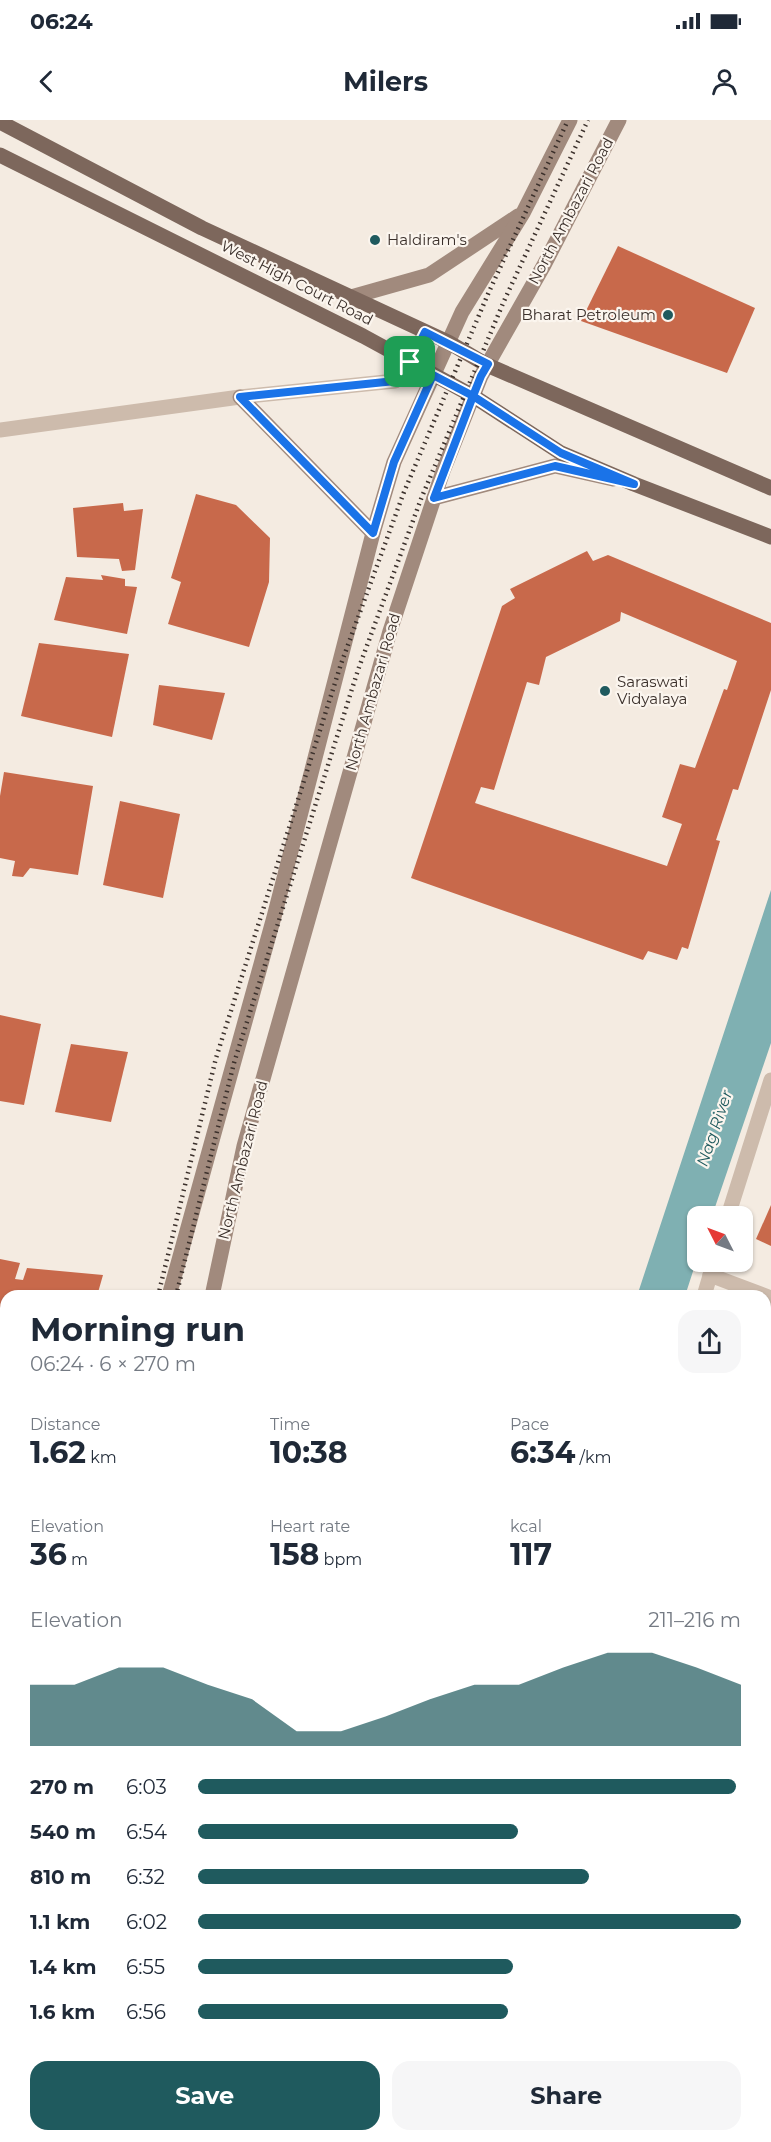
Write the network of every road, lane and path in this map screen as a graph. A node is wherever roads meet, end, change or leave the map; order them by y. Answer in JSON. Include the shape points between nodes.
{"nodes":[{"id":1,"x":570,"y":120,"type":"edge"},
{"id":2,"x":619,"y":120,"type":"edge"},
{"id":3,"x":0,"y":122,"type":"edge"},
{"id":4,"x":0,"y":155,"type":"edge"},
{"id":5,"x":523,"y":213,"type":"junction"},
{"id":6,"x":351,"y":297,"type":"junction"},
{"id":7,"x":425,"y":332,"type":"junction"},
{"id":8,"x":448,"y":342,"type":"junction"},
{"id":9,"x":410,"y":362,"type":"junction"},
{"id":10,"x":488,"y":364,"type":"junction"},
{"id":11,"x":433,"y":375,"type":"junction"},
{"id":12,"x":473,"y":396,"type":"junction"},
{"id":13,"x":240,"y":397,"type":"junction"},
{"id":14,"x":0,"y":430,"type":"edge"},
{"id":15,"x":634,"y":484,"type":"junction"},
{"id":16,"x":771,"y":488,"type":"edge"},
{"id":17,"x":434,"y":498,"type":"junction"},
{"id":18,"x":373,"y":533,"type":"junction"},
{"id":19,"x":771,"y":537,"type":"edge"},
{"id":20,"x":771,"y":1080,"type":"edge"},
{"id":21,"x":731,"y":1206,"type":"edge"},
{"id":22,"x":711,"y":1272,"type":"edge"},
{"id":23,"x":720,"y":1272,"type":"edge"},
{"id":24,"x":171,"y":1290,"type":"edge"},
{"id":25,"x":213,"y":1290,"type":"edge"},
{"id":26,"x":706,"y":1290,"type":"edge"},
{"id":27,"x":755,"y":1290,"type":"edge"}],
"edges":[{"from":1,"to":5,"type":"main road"},
{"from":2,"to":10,"type":"main road","name":"North Ambazari Road"},
{"from":3,"to":6,"type":"main road","name":"West High Court Road","via":[[202,228]]},
{"from":4,"to":9,"type":"main road","name":"West High Court Road"},
{"from":5,"to":6,"type":"main road","via":[[429,276]]},
{"from":5,"to":8,"type":"main road","via":[[464,308]]},
{"from":6,"to":7,"type":"main road","name":"West High Court Road"},
{"from":7,"to":8,"type":"main road","name":"West High Court Road"},
{"from":7,"to":9,"type":"street"},
{"from":8,"to":10,"type":"main road","name":"West High Court Road"},
{"from":8,"to":11,"type":"main road"},
{"from":9,"to":11,"type":"main road","name":"West High Court Road"},
{"from":9,"to":13,"type":"street","via":[[395,381]]},
{"from":10,"to":12,"type":"main road","name":"North Ambazari Road"},
{"from":10,"to":16,"type":"main road","name":"West High Court Road"},
{"from":11,"to":12,"type":"main road","name":"West High Court Road"},
{"from":11,"to":18,"type":"main road","via":[[394,462]]},
{"from":12,"to":15,"type":"main road","name":"West High Court Road","via":[[561,453]]},
{"from":12,"to":17,"type":"main road","name":"North Ambazari Road"},
{"from":13,"to":14,"type":"street"},
{"from":13,"to":18,"type":"main road"},
{"from":15,"to":17,"type":"main road","via":[[555,466]]},
{"from":15,"to":19,"type":"main road","name":"West High Court Road"},
{"from":17,"to":25,"type":"main road","name":"North Ambazari Road","via":[[390,632],[244,1146]]},
{"from":18,"to":24,"type":"main road","via":[[274,917]]},
{"from":20,"to":21,"type":"street"},
{"from":22,"to":26,"type":"street"},
{"from":23,"to":27,"type":"street"}]}
